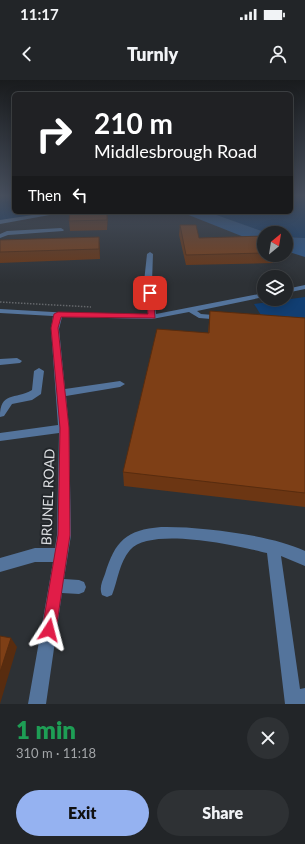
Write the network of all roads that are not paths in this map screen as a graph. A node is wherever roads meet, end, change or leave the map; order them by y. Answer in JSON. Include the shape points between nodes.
{"nodes":[{"id":1,"x":60,"y":230,"type":"dead end"},
{"id":2,"x":0,"y":236,"type":"edge"},
{"id":3,"x":150,"y":254,"type":"dead end"},
{"id":4,"x":305,"y":288,"type":"edge"},
{"id":5,"x":293,"y":290,"type":"edge"},
{"id":6,"x":257,"y":296,"type":"edge"},
{"id":7,"x":191,"y":310,"type":"junction"},
{"id":8,"x":0,"y":311,"type":"edge"},
{"id":9,"x":58,"y":314,"type":"junction"},
{"id":10,"x":152,"y":316,"type":"junction"},
{"id":11,"x":229,"y":318,"type":"edge"},
{"id":12,"x":17,"y":361,"type":"dead end"},
{"id":13,"x":0,"y":362,"type":"edge"},
{"id":14,"x":39,"y":371,"type":"dead end"},
{"id":15,"x":120,"y":384,"type":"dead end"},
{"id":16,"x":61,"y":393,"type":"junction"},
{"id":17,"x":0,"y":412,"type":"edge"},
{"id":18,"x":64,"y":428,"type":"junction"},
{"id":19,"x":0,"y":437,"type":"edge"},
{"id":20,"x":273,"y":548,"type":"junction"},
{"id":21,"x":61,"y":555,"type":"junction"},
{"id":22,"x":305,"y":558,"type":"edge"},
{"id":23,"x":0,"y":565,"type":"edge"},
{"id":24,"x":56,"y":586,"type":"junction"},
{"id":25,"x":79,"y":587,"type":"dead end"},
{"id":26,"x":107,"y":590,"type":"dead end"},
{"id":27,"x":305,"y":696,"type":"edge"},
{"id":28,"x":37,"y":704,"type":"edge"},
{"id":29,"x":294,"y":704,"type":"edge"},
{"id":30,"x":301,"y":704,"type":"edge"}],
"edges":[{"from":1,"to":2,"type":"street","via":[[7,233]]},
{"from":3,"to":10,"type":"street","via":[[148,282]]},
{"from":4,"to":5,"type":"street"},
{"from":6,"to":7,"type":"street"},
{"from":7,"to":10,"type":"street"},
{"from":7,"to":11,"type":"street","via":[[199,316]]},
{"from":8,"to":9,"type":"street"},
{"from":9,"to":10,"type":"street"},
{"from":9,"to":16,"type":"street","name":"BRUNEL ROAD","via":[[55,328]]},
{"from":12,"to":13,"type":"street"},
{"from":14,"to":17,"type":"street","via":[[37,392],[28,398],[9,400]]},
{"from":15,"to":16,"type":"street"},
{"from":16,"to":18,"type":"street","name":"BRUNEL ROAD"},
{"from":18,"to":19,"type":"street"},
{"from":18,"to":21,"type":"street","name":"BRUNEL ROAD","via":[[64,535]]},
{"from":20,"to":22,"type":"street","via":[[289,550]]},
{"from":20,"to":26,"type":"street","via":[[195,533],[142,534],[129,541],[120,552]]},
{"from":20,"to":29,"type":"street"},
{"from":21,"to":23,"type":"street","via":[[35,555]]},
{"from":21,"to":24,"type":"street","name":"BRUNEL ROAD"},
{"from":24,"to":25,"type":"street"},
{"from":24,"to":28,"type":"street","name":"BRUNEL ROAD"},
{"from":27,"to":30,"type":"street"}]}
